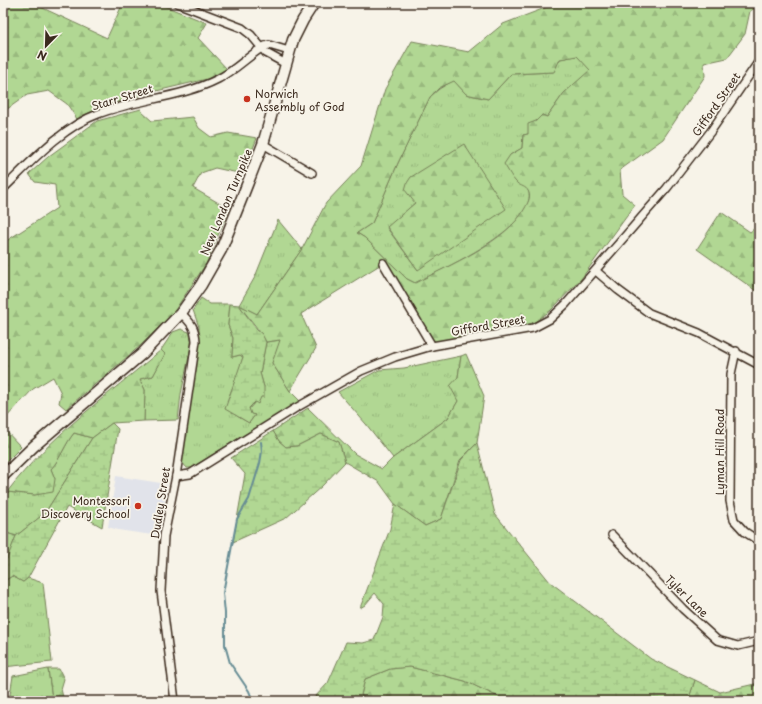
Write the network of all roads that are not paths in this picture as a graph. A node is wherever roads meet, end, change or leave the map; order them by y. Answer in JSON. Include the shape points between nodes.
{"nodes":[{"id":1,"x":177,"y":3,"type":"edge"},
{"id":2,"x":314,"y":3,"type":"edge"},
{"id":3,"x":261,"y":48,"type":"junction"},
{"id":4,"x":290,"y":51,"type":"junction"},
{"id":5,"x":759,"y":61,"type":"edge"},
{"id":6,"x":286,"y":64,"type":"junction"},
{"id":7,"x":263,"y":144,"type":"junction"},
{"id":8,"x":312,"y":174,"type":"dead end"},
{"id":9,"x":3,"y":189,"type":"edge"},
{"id":10,"x":383,"y":263,"type":"dead end"},
{"id":11,"x":596,"y":271,"type":"junction"},
{"id":12,"x":181,"y":313,"type":"junction"},
{"id":13,"x":432,"y":346,"type":"junction"},
{"id":14,"x":736,"y":351,"type":"junction"},
{"id":15,"x":759,"y":365,"type":"edge"},
{"id":16,"x":3,"y":476,"type":"edge"},
{"id":17,"x":176,"y":476,"type":"junction"},
{"id":18,"x":612,"y":535,"type":"dead end"},
{"id":19,"x":759,"y":541,"type":"edge"},
{"id":20,"x":759,"y":642,"type":"edge"},
{"id":21,"x":176,"y":701,"type":"edge"}],
"edges":[{"from":1,"to":3,"type":"street","via":[[242,28]]},
{"from":2,"to":4,"type":"main road","name":"New London Turnpike","via":[[301,23]]},
{"from":3,"to":4,"type":"street","via":[[269,45]]},
{"from":3,"to":6,"type":"street","via":[[271,58]]},
{"from":3,"to":9,"type":"street","name":"Starr Street","via":[[228,74],[208,84],[97,114],[70,129]]},
{"from":4,"to":6,"type":"main road","name":"New London Turnpike"},
{"from":5,"to":11,"type":"street","name":"Gifford Street","via":[[711,131],[667,188]]},
{"from":6,"to":7,"type":"main road","name":"New London Turnpike"},
{"from":7,"to":8,"type":"street"},
{"from":7,"to":12,"type":"main road","name":"New London Turnpike","via":[[221,250]]},
{"from":10,"to":13,"type":"street"},
{"from":11,"to":13,"type":"street","name":"Gifford Street","via":[[550,319],[534,328]]},
{"from":11,"to":14,"type":"street","via":[[648,312]]},
{"from":12,"to":16,"type":"main road","name":"New London Turnpike","via":[[144,353],[34,446]]},
{"from":12,"to":17,"type":"street","name":"Dudley Street","via":[[195,330],[196,341]]},
{"from":13,"to":17,"type":"street","name":"Gifford Street","via":[[361,371],[294,409],[190,474]]},
{"from":14,"to":15,"type":"street"},
{"from":14,"to":19,"type":"street","name":"Lyman Hill Road","via":[[731,374],[730,501],[734,520],[745,532]]},
{"from":17,"to":21,"type":"street","name":"Dudley Street","via":[[164,536],[161,591]]},
{"from":18,"to":20,"type":"street","name":"Tyler Lane","via":[[683,609],[717,640],[738,646]]}]}
